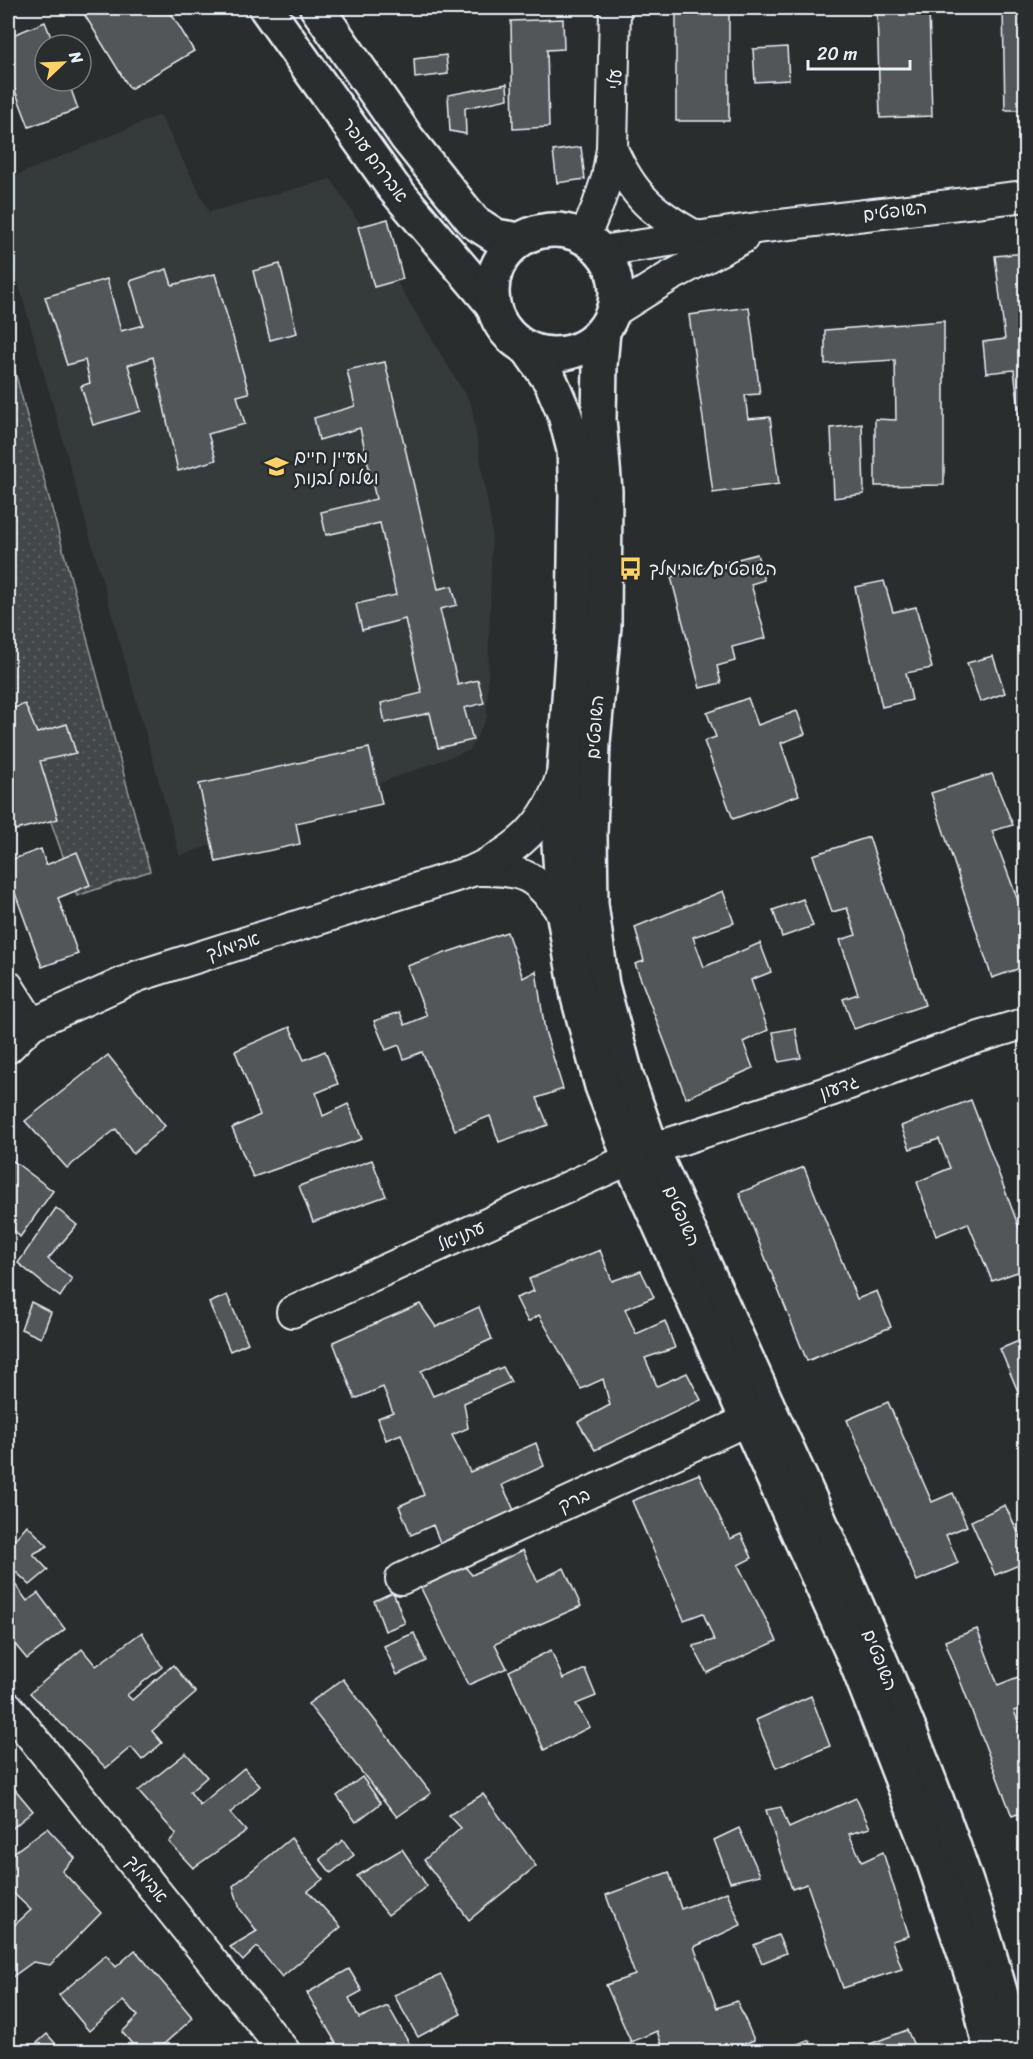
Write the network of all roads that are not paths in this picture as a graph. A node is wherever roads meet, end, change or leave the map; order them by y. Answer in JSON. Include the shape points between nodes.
{"nodes":[{"id":1,"x":266,"y":8,"type":"edge"},
{"id":2,"x":317,"y":8,"type":"edge"},
{"id":3,"x":615,"y":8,"type":"edge"},
{"id":4,"x":612,"y":149,"type":"junction"},
{"id":5,"x":1026,"y":196,"type":"edge"},
{"id":6,"x":764,"y":227,"type":"junction"},
{"id":7,"x":697,"y":237,"type":"junction"},
{"id":8,"x":519,"y":240,"type":"junction"},
{"id":9,"x":592,"y":244,"type":"junction"},
{"id":10,"x":493,"y":305,"type":"junction"},
{"id":11,"x":608,"y":321,"type":"junction"},
{"id":12,"x":528,"y":349,"type":"junction"},
{"id":13,"x":563,"y":768,"type":"junction"},
{"id":14,"x":472,"y":871,"type":"junction"},
{"id":15,"x":564,"y":916,"type":"junction"},
{"id":16,"x":8,"y":986,"type":"edge"},
{"id":17,"x":1026,"y":1023,"type":"edge"},
{"id":18,"x":32,"y":1024,"type":"junction"},
{"id":19,"x":8,"y":1048,"type":"edge"},
{"id":20,"x":641,"y":1154,"type":"junction"},
{"id":21,"x":292,"y":1312,"type":"dead end"},
{"id":22,"x":748,"y":1420,"type":"junction"},
{"id":23,"x":401,"y":1579,"type":"dead end"},
{"id":24,"x":8,"y":1707,"type":"edge"},
{"id":25,"x":285,"y":2052,"type":"edge"},
{"id":26,"x":991,"y":2052,"type":"edge"},
{"id":27,"x":1016,"y":2052,"type":"edge"}],
"edges":[{"from":1,"to":10,"type":"street","name":"אברהם עופר","via":[[393,187]]},
{"from":2,"to":8,"type":"street","via":[[407,138],[474,222],[496,236]]},
{"from":3,"to":4,"type":"street","name":"עלי"},
{"from":4,"to":7,"type":"street","name":"עלי","via":[[622,172],[653,210]]},
{"from":4,"to":9,"type":"street","name":"עלי"},
{"from":5,"to":6,"type":"street","name":"השופטים"},
{"from":6,"to":7,"type":"street","name":"השופטים"},
{"from":6,"to":11,"type":"street","name":"השופטים","via":[[669,277]]},
{"from":7,"to":9,"type":"street","name":"השופטים"},
{"from":8,"to":9,"type":"street","via":[[534,232],[552,230],[568,232]]},
{"from":8,"to":10,"type":"street","via":[[496,268]]},
{"from":9,"to":11,"type":"street","via":[[611,269],[616,290]]},
{"from":10,"to":12,"type":"street","via":[[500,323]]},
{"from":11,"to":12,"type":"street","via":[[587,345],[567,353]]},
{"from":11,"to":20,"type":"street","name":"השופטים","via":[[600,365],[599,419],[605,491],[604,626],[592,742],[591,904],[602,985],[627,1078]]},
{"from":12,"to":13,"type":"street","name":"השופטים","via":[[551,382],[574,450],[574,627]]},
{"from":13,"to":14,"type":"street","name":"אבימלך","via":[[557,791],[536,826],[518,845]]},
{"from":13,"to":15,"type":"street","name":"השופטים","via":[[559,843]]},
{"from":14,"to":15,"type":"street","name":"אבימלך","via":[[513,872],[533,879],[548,892]]},
{"from":14,"to":18,"type":"street","name":"אבימלך","via":[[138,976]]},
{"from":15,"to":20,"type":"street","name":"השופטים","via":[[578,996],[602,1086]]},
{"from":16,"to":18,"type":"street"},
{"from":17,"to":20,"type":"street","name":"גדעון"},
{"from":18,"to":19,"type":"street","name":"אבימלך"},
{"from":20,"to":21,"type":"street","name":"עתניאל"},
{"from":20,"to":22,"type":"street","name":"השופטים"},
{"from":20,"to":27,"type":"street","name":"השופטים","via":[[877,1649],[954,1848],[1000,1986]]},
{"from":22,"to":23,"type":"street","name":"ברק"},
{"from":22,"to":26,"type":"street","name":"השופטים","via":[[855,1659],[933,1860],[978,1993]]},
{"from":24,"to":25,"type":"street","name":"אבימלך"}]}
